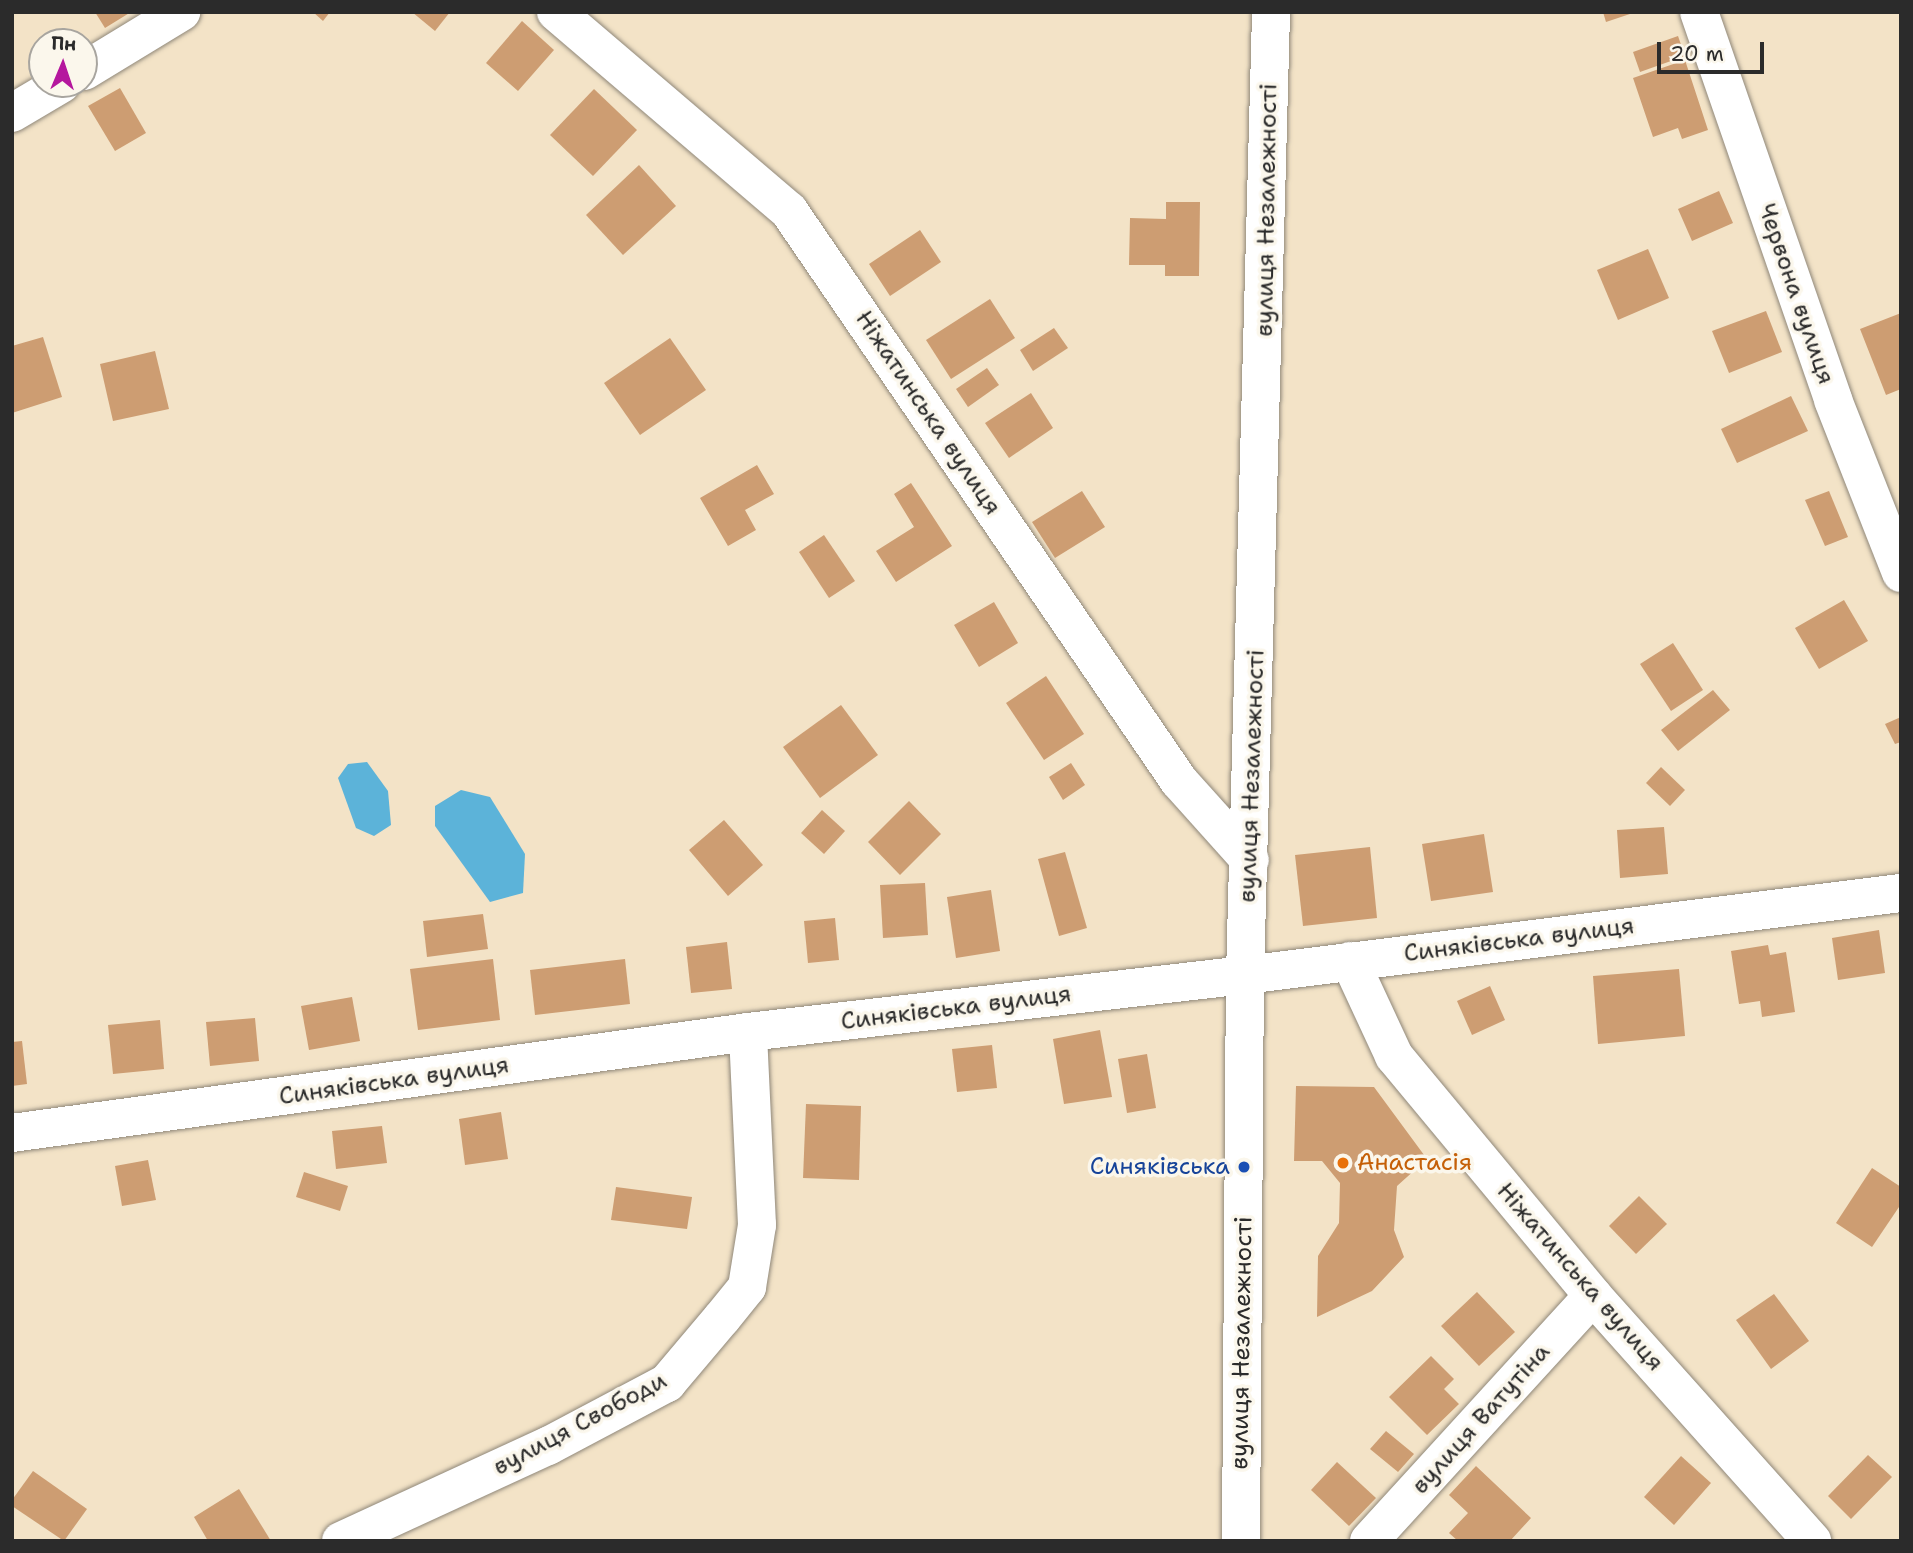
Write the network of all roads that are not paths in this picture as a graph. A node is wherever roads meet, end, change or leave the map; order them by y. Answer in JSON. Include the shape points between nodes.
{"nodes":[{"id":1,"x":181,"y":12,"type":"edge"},
{"id":2,"x":556,"y":12,"type":"edge"},
{"id":3,"x":1271,"y":12,"type":"edge"},
{"id":4,"x":1699,"y":12,"type":"edge"},
{"id":5,"x":98,"y":62,"type":"edge"},
{"id":6,"x":37,"y":98,"type":"edge"},
{"id":7,"x":12,"y":113,"type":"edge"},
{"id":8,"x":1901,"y":573,"type":"edge"},
{"id":9,"x":1250,"y":860,"type":"junction"},
{"id":10,"x":1901,"y":893,"type":"edge"},
{"id":11,"x":1350,"y":961,"type":"junction"},
{"id":12,"x":1245,"y":975,"type":"junction"},
{"id":13,"x":748,"y":1032,"type":"junction"},
{"id":14,"x":12,"y":1133,"type":"edge"},
{"id":15,"x":1593,"y":1296,"type":"junction"},
{"id":16,"x":341,"y":1541,"type":"edge"},
{"id":17,"x":1241,"y":1541,"type":"edge"},
{"id":18,"x":1369,"y":1541,"type":"edge"},
{"id":19,"x":1812,"y":1541,"type":"edge"}],
"edges":[{"from":1,"to":5,"type":"street"},
{"from":2,"to":9,"type":"street","name":"Ніжатинська вулиця","via":[[789,211],[1180,781]]},
{"from":3,"to":9,"type":"street","name":"вулиця Незалежності"},
{"from":4,"to":8,"type":"street","name":"Червона вулиця","via":[[1833,400]]},
{"from":6,"to":7,"type":"street"},
{"from":9,"to":12,"type":"street","name":"вулиця Незалежності"},
{"from":10,"to":11,"type":"street","name":"Синяківська вулиця"},
{"from":11,"to":12,"type":"street","name":"Синяківська вулиця"},
{"from":11,"to":15,"type":"street","name":"Ніжатинська вулиця","via":[[1394,1056]]},
{"from":12,"to":13,"type":"street","name":"Синяківська вулиця"},
{"from":12,"to":17,"type":"street","name":"вулиця Незалежності"},
{"from":13,"to":14,"type":"street","name":"Синяківська вулиця"},
{"from":13,"to":16,"type":"street","name":"вулиця Свободи","via":[[757,1225],[747,1287],[667,1383],[548,1446]]},
{"from":15,"to":18,"type":"street","name":"вулиця Ватутіна"},
{"from":15,"to":19,"type":"street","name":"Ніжатинська вулиця"}]}
